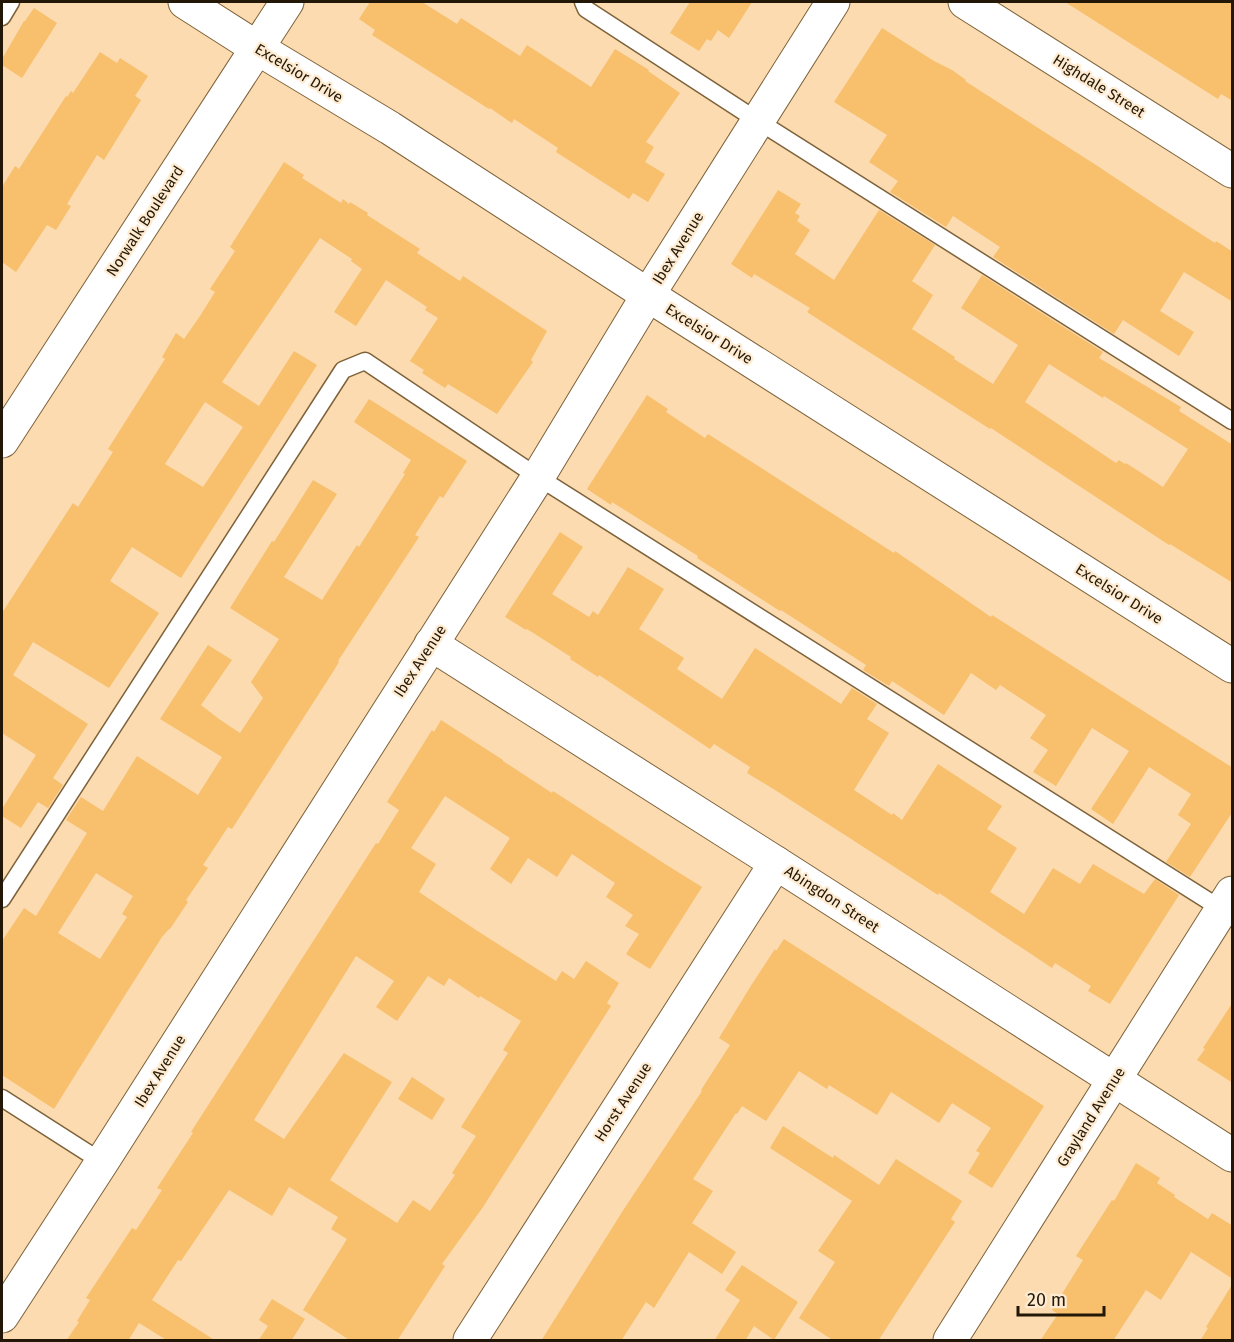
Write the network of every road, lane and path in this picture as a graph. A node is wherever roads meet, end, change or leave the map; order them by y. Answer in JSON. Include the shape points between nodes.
{"nodes":[{"id":1,"x":11,"y":2,"type":"edge"},
{"id":2,"x":185,"y":2,"type":"edge"},
{"id":3,"x":287,"y":2,"type":"edge"},
{"id":4,"x":583,"y":2,"type":"edge"},
{"id":5,"x":833,"y":2,"type":"edge"},
{"id":6,"x":964,"y":2,"type":"edge"},
{"id":7,"x":2,"y":17,"type":"edge"},
{"id":8,"x":257,"y":48,"type":"junction"},
{"id":9,"x":758,"y":121,"type":"junction"},
{"id":10,"x":1233,"y":171,"type":"edge"},
{"id":11,"x":648,"y":295,"type":"junction"},
{"id":12,"x":1233,"y":421,"type":"edge"},
{"id":13,"x":2,"y":441,"type":"edge"},
{"id":14,"x":538,"y":477,"type":"junction"},
{"id":15,"x":431,"y":644,"type":"junction"},
{"id":16,"x":1233,"y":666,"type":"edge"},
{"id":17,"x":776,"y":863,"type":"junction"},
{"id":18,"x":2,"y":899,"type":"edge"},
{"id":19,"x":1229,"y":906,"type":"edge"},
{"id":20,"x":1115,"y":1080,"type":"junction"},
{"id":21,"x":2,"y":1098,"type":"edge"},
{"id":22,"x":1233,"y":1155,"type":"edge"},
{"id":23,"x":102,"y":1162,"type":"junction"},
{"id":24,"x":2,"y":1316,"type":"edge"},
{"id":25,"x":470,"y":1341,"type":"edge"},
{"id":26,"x":950,"y":1341,"type":"edge"}],
"edges":[{"from":1,"to":7,"type":"lane"},
{"from":2,"to":8,"type":"street","name":"Excelsior Drive"},
{"from":3,"to":8,"type":"street","name":"Norwalk Boulevard"},
{"from":4,"to":9,"type":"lane","via":[[585,9]]},
{"from":5,"to":9,"type":"street","name":"Ibex Avenue"},
{"from":6,"to":10,"type":"street","name":"Highdale Street"},
{"from":8,"to":11,"type":"street","name":"Excelsior Drive","via":[[390,128]]},
{"from":8,"to":13,"type":"street","name":"Norwalk Boulevard"},
{"from":9,"to":11,"type":"street","name":"Ibex Avenue"},
{"from":9,"to":12,"type":"lane"},
{"from":11,"to":14,"type":"street","name":"Ibex Avenue"},
{"from":11,"to":16,"type":"street","name":"Excelsior Drive"},
{"from":14,"to":15,"type":"street","name":"Ibex Avenue"},
{"from":14,"to":18,"type":"lane","via":[[365,361],[343,370]]},
{"from":14,"to":19,"type":"lane"},
{"from":15,"to":17,"type":"street","name":"Abingdon Street"},
{"from":15,"to":23,"type":"street","name":"Ibex Avenue"},
{"from":17,"to":20,"type":"street","name":"Abingdon Street"},
{"from":17,"to":25,"type":"street","name":"Horst Avenue"},
{"from":19,"to":20,"type":"street","name":"Grayland Avenue"},
{"from":20,"to":22,"type":"street","name":"Abingdon Street"},
{"from":20,"to":26,"type":"street","name":"Grayland Avenue"},
{"from":21,"to":23,"type":"lane"},
{"from":23,"to":24,"type":"street","name":"Ibex Avenue"}]}
